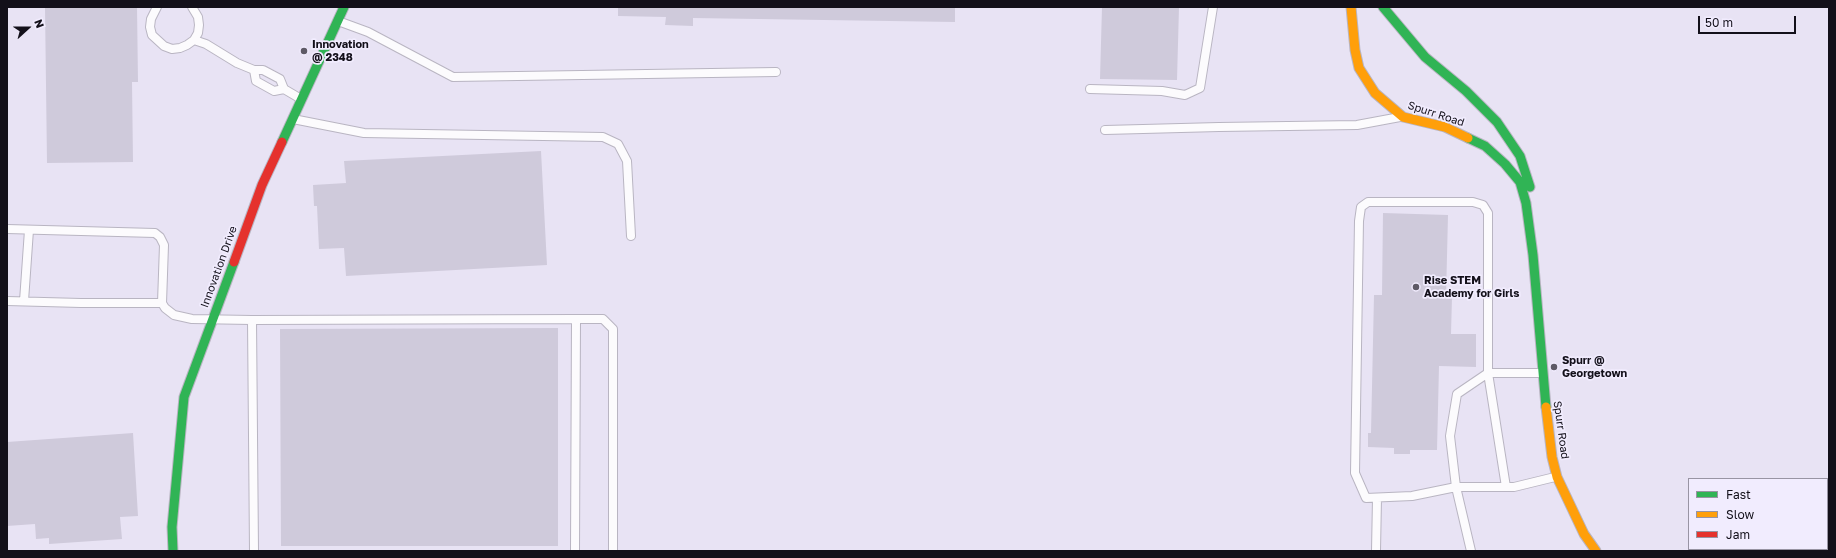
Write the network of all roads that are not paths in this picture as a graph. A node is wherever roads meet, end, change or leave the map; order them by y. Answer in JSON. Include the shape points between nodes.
{"nodes":[{"id":1,"x":157,"y":7,"type":"edge"},
{"id":2,"x":344,"y":7,"type":"edge"},
{"id":3,"x":1213,"y":7,"type":"edge"},
{"id":4,"x":1351,"y":7,"type":"edge"},
{"id":5,"x":1383,"y":7,"type":"edge"},
{"id":6,"x":194,"y":8,"type":"edge"},
{"id":7,"x":338,"y":21,"type":"junction"},
{"id":8,"x":194,"y":40,"type":"junction"},
{"id":9,"x":254,"y":70,"type":"junction"},
{"id":10,"x":776,"y":72,"type":"dead end"},
{"id":11,"x":284,"y":89,"type":"junction"},
{"id":12,"x":1090,"y":89,"type":"dead end"},
{"id":13,"x":301,"y":99,"type":"junction"},
{"id":14,"x":1402,"y":117,"type":"junction"},
{"id":15,"x":292,"y":119,"type":"junction"},
{"id":16,"x":1105,"y":130,"type":"dead end"},
{"id":17,"x":7,"y":229,"type":"edge"},
{"id":18,"x":30,"y":230,"type":"junction"},
{"id":19,"x":631,"y":236,"type":"dead end"},
{"id":20,"x":1533,"y":255,"type":"junction"},
{"id":21,"x":7,"y":301,"type":"edge"},
{"id":22,"x":24,"y":301,"type":"junction"},
{"id":23,"x":162,"y":303,"type":"junction"},
{"id":24,"x":213,"y":318,"type":"junction"},
{"id":25,"x":576,"y":319,"type":"junction"},
{"id":26,"x":252,"y":320,"type":"junction"},
{"id":27,"x":1488,"y":373,"type":"junction"},
{"id":28,"x":1542,"y":373,"type":"junction"},
{"id":29,"x":1557,"y":477,"type":"junction"},
{"id":30,"x":1456,"y":487,"type":"junction"},
{"id":31,"x":1506,"y":487,"type":"junction"},
{"id":32,"x":1377,"y":498,"type":"junction"},
{"id":33,"x":173,"y":551,"type":"edge"},
{"id":34,"x":254,"y":551,"type":"edge"},
{"id":35,"x":575,"y":551,"type":"edge"},
{"id":36,"x":613,"y":551,"type":"edge"},
{"id":37,"x":1376,"y":551,"type":"edge"},
{"id":38,"x":1471,"y":551,"type":"edge"},
{"id":39,"x":1596,"y":551,"type":"edge"}],
"edges":[{"from":1,"to":8,"type":"lane","via":[[150,27],[157,41],[164,46],[180,48]]},
{"from":2,"to":7,"type":"street","name":"Innovation Drive"},
{"from":3,"to":12,"type":"lane","via":[[1200,88],[1185,95],[1162,90]]},
{"from":4,"to":14,"type":"street","name":"Spurr Road","via":[[1359,68],[1375,93]]},
{"from":5,"to":20,"type":"street","name":"Spurr Road","via":[[1424,57],[1466,91],[1497,122],[1520,156],[1534,200]]},
{"from":6,"to":8,"type":"lane","via":[[199,25]]},
{"from":7,"to":10,"type":"lane","via":[[368,32],[453,76]]},
{"from":7,"to":13,"type":"street","name":"Innovation Drive"},
{"from":8,"to":9,"type":"lane"},
{"from":9,"to":11,"type":"lane","via":[[263,70],[280,80]]},
{"from":9,"to":11,"type":"lane","via":[[256,81],[274,91]]},
{"from":11,"to":13,"type":"lane"},
{"from":13,"to":15,"type":"street","name":"Innovation Drive"},
{"from":14,"to":16,"type":"lane","via":[[1350,126]]},
{"from":14,"to":20,"type":"street","name":"Spurr Road","via":[[1445,127],[1468,137],[1485,146],[1505,164],[1520,182],[1526,203]]},
{"from":15,"to":19,"type":"lane","via":[[364,133],[603,137],[618,144],[627,161]]},
{"from":15,"to":24,"type":"street","name":"Innovation Drive","via":[[262,185]]},
{"from":17,"to":18,"type":"lane"},
{"from":18,"to":22,"type":"lane"},
{"from":18,"to":23,"type":"lane","via":[[155,233],[160,236],[164,245]]},
{"from":20,"to":28,"type":"street","name":"Spurr Road"},
{"from":21,"to":22,"type":"lane"},
{"from":22,"to":23,"type":"lane"},
{"from":23,"to":24,"type":"lane","via":[[174,314],[192,319]]},
{"from":24,"to":26,"type":"lane"},
{"from":24,"to":33,"type":"street","name":"Innovation Drive","via":[[184,397],[172,527]]},
{"from":25,"to":26,"type":"lane"},
{"from":25,"to":35,"type":"lane"},
{"from":25,"to":36,"type":"lane","via":[[603,319],[613,329]]},
{"from":26,"to":34,"type":"lane"},
{"from":27,"to":28,"type":"lane"},
{"from":27,"to":30,"type":"lane","via":[[1458,394],[1450,436]]},
{"from":27,"to":31,"type":"lane"},
{"from":27,"to":32,"type":"lane","via":[[1488,213],[1484,205],[1473,202],[1368,202],[1361,207],[1358,221],[1355,473],[1366,498]]},
{"from":28,"to":29,"type":"street","name":"Spurr Road","via":[[1547,422]]},
{"from":29,"to":31,"type":"lane"},
{"from":29,"to":39,"type":"street","name":"Spurr Road","via":[[1584,534]]},
{"from":30,"to":31,"type":"lane"},
{"from":30,"to":32,"type":"lane","via":[[1412,496]]},
{"from":30,"to":38,"type":"lane"},
{"from":32,"to":37,"type":"lane"}]}
